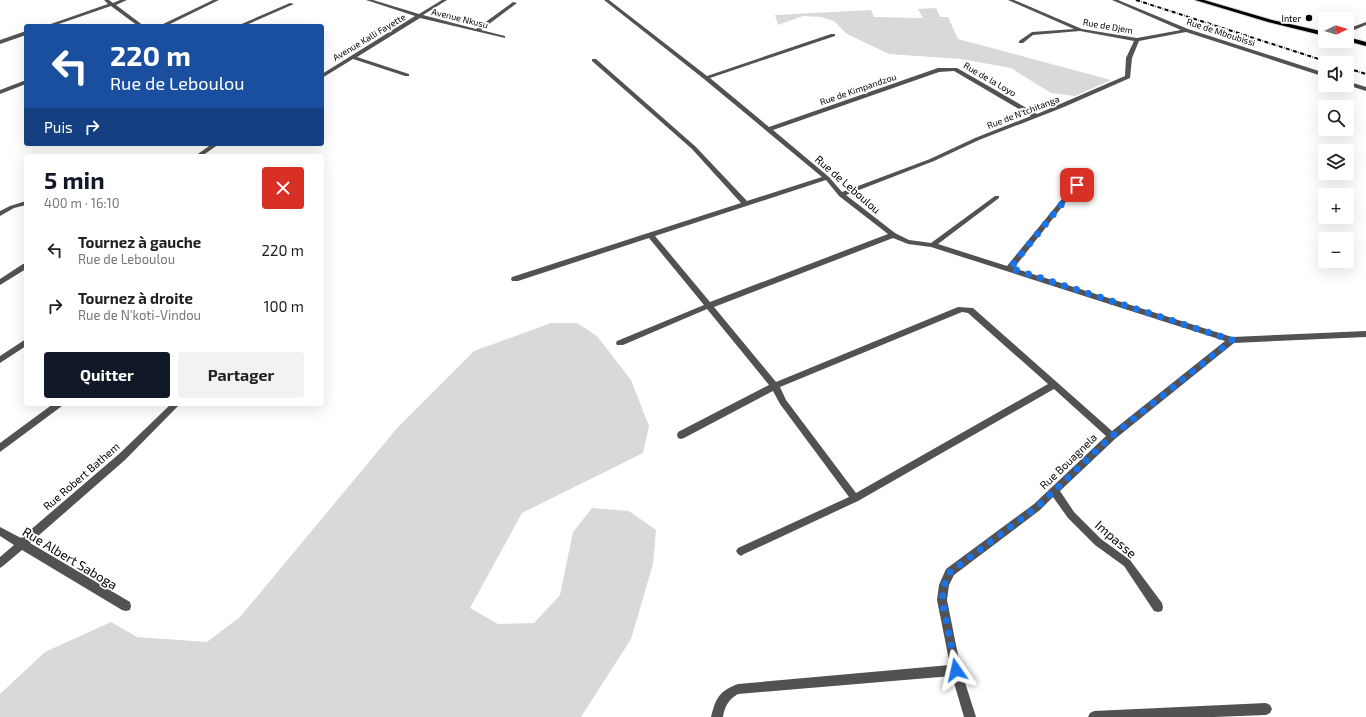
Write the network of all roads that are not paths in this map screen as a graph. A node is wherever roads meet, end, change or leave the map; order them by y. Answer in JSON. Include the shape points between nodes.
{"nodes":[{"id":1,"x":106,"y":0,"type":"edge"},
{"id":2,"x":125,"y":0,"type":"edge"},
{"id":3,"x":217,"y":0,"type":"edge"},
{"id":4,"x":370,"y":0,"type":"edge"},
{"id":5,"x":445,"y":0,"type":"edge"},
{"id":6,"x":606,"y":0,"type":"edge"},
{"id":7,"x":1010,"y":0,"type":"edge"},
{"id":8,"x":1114,"y":0,"type":"edge"},
{"id":9,"x":1198,"y":0,"type":"edge"},
{"id":10,"x":515,"y":3,"type":"dead end"},
{"id":11,"x":112,"y":4,"type":"junction"},
{"id":12,"x":292,"y":4,"type":"dead end"},
{"id":13,"x":420,"y":16,"type":"junction"},
{"id":14,"x":54,"y":24,"type":"edge"},
{"id":15,"x":138,"y":24,"type":"edge"},
{"id":16,"x":166,"y":24,"type":"edge"},
{"id":17,"x":245,"y":24,"type":"edge"},
{"id":18,"x":1366,"y":24,"type":"edge"},
{"id":19,"x":1354,"y":28,"type":"edge"},
{"id":20,"x":477,"y":30,"type":"junction"},
{"id":21,"x":1081,"y":30,"type":"junction"},
{"id":22,"x":1186,"y":30,"type":"junction"},
{"id":23,"x":1318,"y":32,"type":"edge"},
{"id":24,"x":24,"y":34,"type":"edge"},
{"id":25,"x":833,"y":35,"type":"dead end"},
{"id":26,"x":503,"y":37,"type":"dead end"},
{"id":27,"x":1137,"y":40,"type":"junction"},
{"id":28,"x":1354,"y":41,"type":"edge"},
{"id":29,"x":0,"y":42,"type":"edge"},
{"id":30,"x":1021,"y":42,"type":"dead end"},
{"id":31,"x":1366,"y":44,"type":"edge"},
{"id":32,"x":353,"y":57,"type":"junction"},
{"id":33,"x":594,"y":60,"type":"dead end"},
{"id":34,"x":955,"y":69,"type":"joint"},
{"id":35,"x":1318,"y":73,"type":"edge"},
{"id":36,"x":324,"y":75,"type":"edge"},
{"id":37,"x":407,"y":75,"type":"dead end"},
{"id":38,"x":706,"y":78,"type":"junction"},
{"id":39,"x":24,"y":83,"type":"edge"},
{"id":40,"x":1354,"y":85,"type":"edge"},
{"id":41,"x":1366,"y":89,"type":"edge"},
{"id":42,"x":0,"y":92,"type":"edge"},
{"id":43,"x":1036,"y":116,"type":"junction"},
{"id":44,"x":768,"y":130,"type":"junction"},
{"id":45,"x":213,"y":146,"type":"edge"},
{"id":46,"x":201,"y":154,"type":"edge"},
{"id":47,"x":1086,"y":173,"type":"dead end"},
{"id":48,"x":827,"y":178,"type":"junction"},
{"id":49,"x":841,"y":195,"type":"junction"},
{"id":50,"x":997,"y":197,"type":"dead end"},
{"id":51,"x":745,"y":203,"type":"junction"},
{"id":52,"x":24,"y":204,"type":"edge"},
{"id":53,"x":0,"y":214,"type":"edge"},
{"id":54,"x":651,"y":236,"type":"junction"},
{"id":55,"x":893,"y":236,"type":"junction"},
{"id":56,"x":932,"y":245,"type":"junction"},
{"id":57,"x":24,"y":267,"type":"edge"},
{"id":58,"x":1010,"y":268,"type":"junction"},
{"id":59,"x":514,"y":279,"type":"dead end"},
{"id":60,"x":0,"y":282,"type":"edge"},
{"id":61,"x":710,"y":306,"type":"junction"},
{"id":62,"x":1366,"y":334,"type":"edge"},
{"id":63,"x":1232,"y":340,"type":"junction"},
{"id":64,"x":24,"y":343,"type":"edge"},
{"id":65,"x":620,"y":343,"type":"dead end"},
{"id":66,"x":0,"y":360,"type":"edge"},
{"id":67,"x":1054,"y":385,"type":"junction"},
{"id":68,"x":775,"y":386,"type":"junction"},
{"id":69,"x":56,"y":406,"type":"edge"},
{"id":70,"x":174,"y":406,"type":"edge"},
{"id":71,"x":681,"y":435,"type":"dead end"},
{"id":72,"x":1112,"y":436,"type":"junction"},
{"id":73,"x":0,"y":448,"type":"edge"},
{"id":74,"x":1055,"y":492,"type":"junction"},
{"id":75,"x":855,"y":498,"type":"junction"},
{"id":76,"x":0,"y":531,"type":"edge"},
{"id":77,"x":21,"y":544,"type":"junction"},
{"id":78,"x":740,"y":551,"type":"dead end"},
{"id":79,"x":0,"y":563,"type":"edge"},
{"id":80,"x":126,"y":606,"type":"dead end"},
{"id":81,"x":1158,"y":607,"type":"dead end"},
{"id":82,"x":956,"y":670,"type":"junction"},
{"id":83,"x":1266,"y":709,"type":"dead end"},
{"id":84,"x":718,"y":717,"type":"edge"},
{"id":85,"x":970,"y":717,"type":"edge"},
{"id":86,"x":1094,"y":717,"type":"edge"}],
"edges":[{"from":1,"to":11,"type":"street"},
{"from":2,"to":11,"type":"street"},
{"from":3,"to":16,"type":"street"},
{"from":4,"to":13,"type":"street","name":"Avenue Nkusu"},
{"from":5,"to":13,"type":"street","name":"Avenue Kalli Fayette"},
{"from":6,"to":38,"type":"street","name":"Rue de Leboulou"},
{"from":7,"to":21,"type":"street","name":"Rue de Djem"},
{"from":8,"to":22,"type":"street","name":"Rue de Mboubissi"},
{"from":9,"to":23,"type":"main road","via":[[1270,22]]},
{"from":10,"to":20,"type":"street"},
{"from":11,"to":14,"type":"street"},
{"from":11,"to":15,"type":"street"},
{"from":12,"to":17,"type":"street"},
{"from":13,"to":20,"type":"street","name":"Avenue Nkusu"},
{"from":13,"to":32,"type":"street","name":"Avenue Kalli Fayette"},
{"from":18,"to":19,"type":"street"},
{"from":20,"to":26,"type":"street","name":"Avenue Nkusu"},
{"from":21,"to":27,"type":"street","name":"Rue de Djem"},
{"from":21,"to":30,"type":"street","via":[[1032,34]]},
{"from":22,"to":27,"type":"street"},
{"from":22,"to":35,"type":"street","name":"Rue de Mboubissi"},
{"from":24,"to":29,"type":"street"},
{"from":25,"to":38,"type":"street"},
{"from":27,"to":43,"type":"street","name":"Rue de N'tchitanga","via":[[1129,58],[1128,77]]},
{"from":28,"to":31,"type":"main road"},
{"from":32,"to":36,"type":"street","name":"Avenue Kalli Fayette"},
{"from":32,"to":37,"type":"street"},
{"from":33,"to":51,"type":"street","via":[[694,148]]},
{"from":34,"to":43,"type":"street","name":"Rue de la Loyo"},
{"from":34,"to":44,"type":"street","name":"Rue de Kimpandzou","via":[[938,70]]},
{"from":38,"to":44,"type":"street","name":"Rue de Leboulou"},
{"from":39,"to":42,"type":"street"},
{"from":40,"to":41,"type":"street"},
{"from":43,"to":49,"type":"street","name":"Rue de N'tchitanga"},
{"from":44,"to":48,"type":"street","name":"Rue de Leboulou"},
{"from":45,"to":46,"type":"street"},
{"from":47,"to":58,"type":"street"},
{"from":48,"to":49,"type":"street","name":"Rue de Leboulou"},
{"from":48,"to":51,"type":"street"},
{"from":49,"to":55,"type":"street","name":"Rue de Leboulou"},
{"from":50,"to":56,"type":"street"},
{"from":51,"to":54,"type":"street"},
{"from":52,"to":53,"type":"street"},
{"from":54,"to":59,"type":"street"},
{"from":54,"to":61,"type":"street"},
{"from":55,"to":56,"type":"street","name":"Rue de Leboulou","via":[[908,242]]},
{"from":55,"to":61,"type":"street"},
{"from":56,"to":58,"type":"street","name":"Rue de Leboulou"},
{"from":57,"to":60,"type":"street"},
{"from":58,"to":63,"type":"street","name":"Rue de Leboulou"},
{"from":61,"to":65,"type":"street"},
{"from":61,"to":68,"type":"street"},
{"from":62,"to":63,"type":"street"},
{"from":63,"to":72,"type":"street","name":"Rue Bouagnela"},
{"from":64,"to":66,"type":"street"},
{"from":67,"to":68,"type":"street","via":[[967,309],[954,312]]},
{"from":67,"to":72,"type":"street"},
{"from":67,"to":75,"type":"street"},
{"from":68,"to":71,"type":"street"},
{"from":68,"to":75,"type":"street","via":[[783,402]]},
{"from":69,"to":73,"type":"street"},
{"from":70,"to":77,"type":"street","name":"Rue Robert Bathem","via":[[122,457]]},
{"from":72,"to":74,"type":"street","name":"Rue Bouagnela"},
{"from":74,"to":81,"type":"street","name":"Impasse","via":[[1071,515],[1098,542],[1127,563]]},
{"from":74,"to":82,"type":"street","name":"Rue Bouagnela","via":[[950,572],[944,585],[942,600]]},
{"from":75,"to":78,"type":"street"},
{"from":76,"to":77,"type":"street","name":"Rue Albert Saboga"},
{"from":77,"to":79,"type":"street","name":"Rue Robert Bathem"},
{"from":77,"to":80,"type":"street","name":"Rue Albert Saboga"},
{"from":82,"to":84,"type":"street","via":[[738,689],[727,693],[721,702]]},
{"from":82,"to":85,"type":"street","name":"Rue Bouagnela"},
{"from":83,"to":86,"type":"street"}]}
